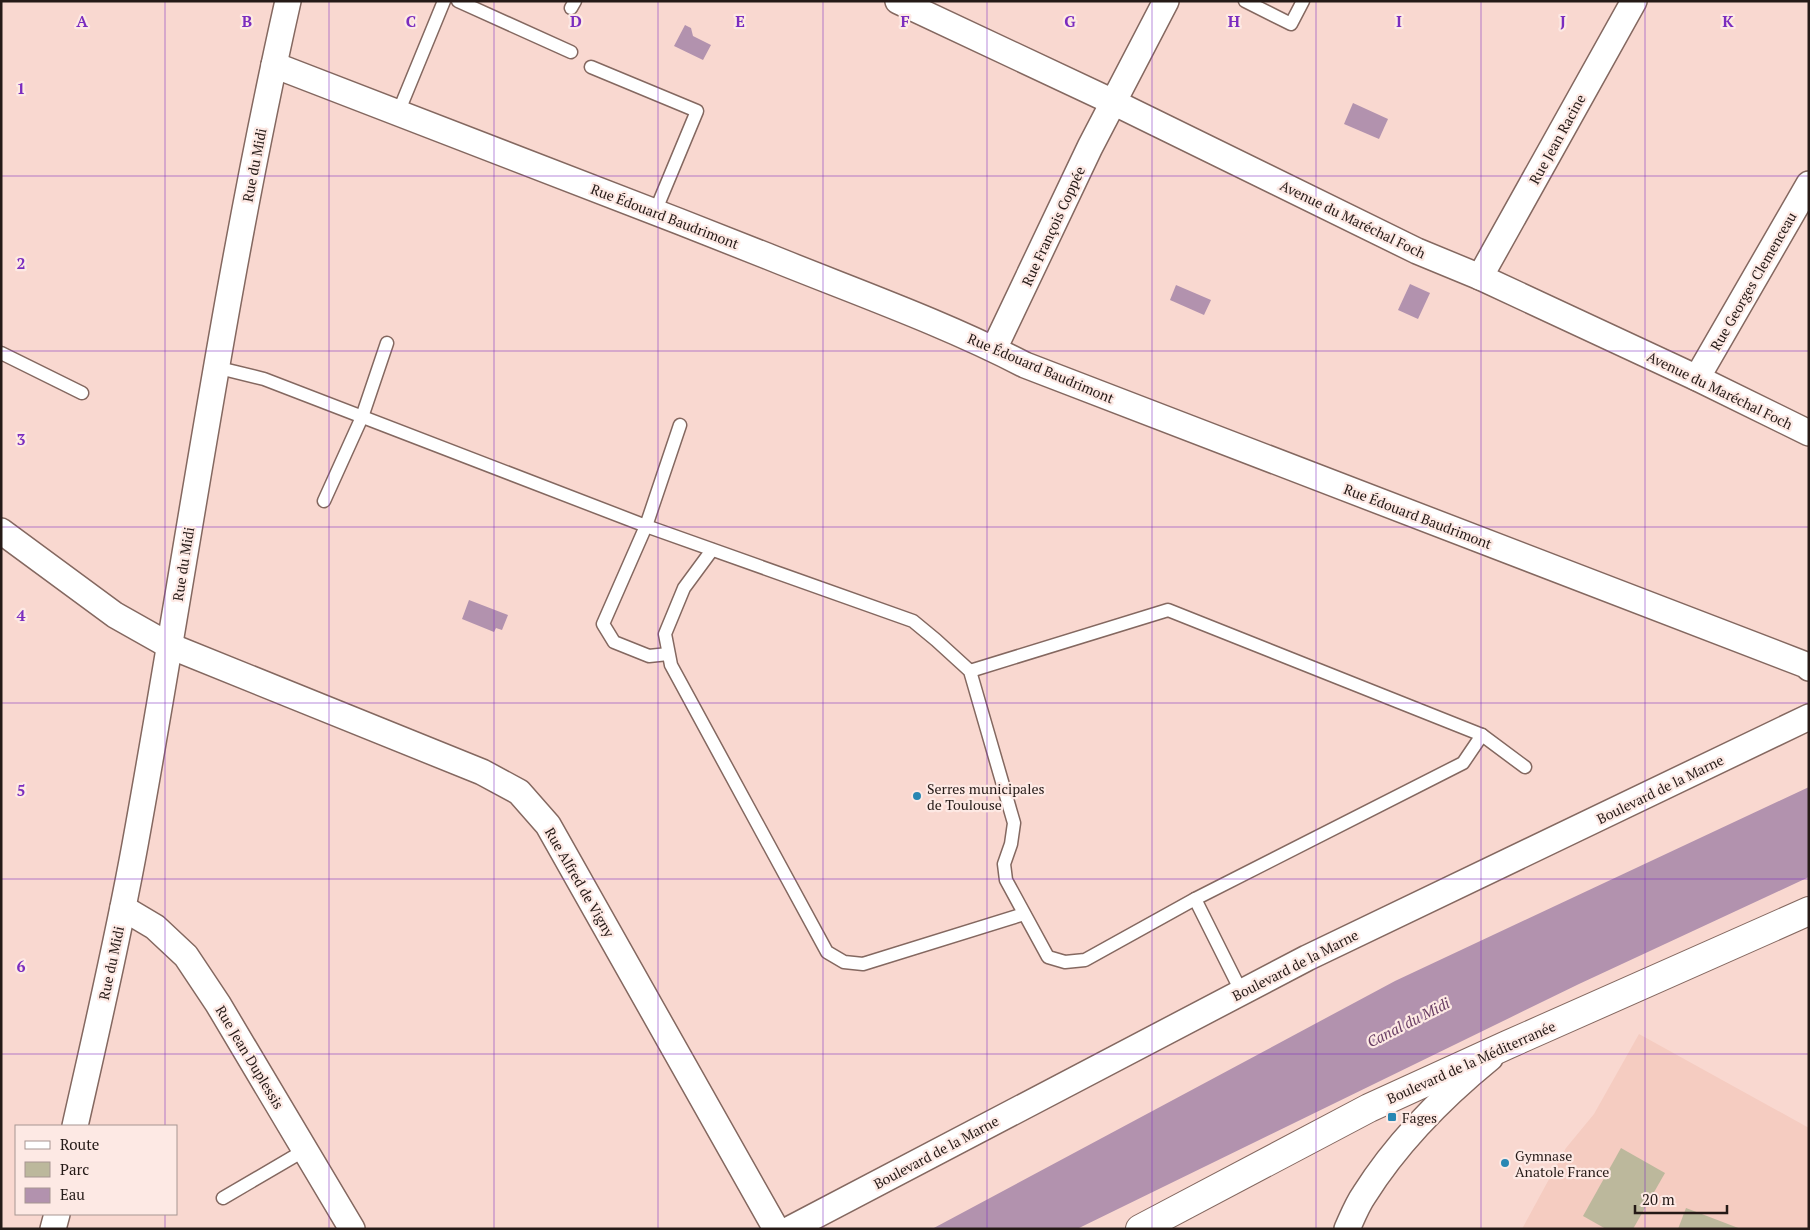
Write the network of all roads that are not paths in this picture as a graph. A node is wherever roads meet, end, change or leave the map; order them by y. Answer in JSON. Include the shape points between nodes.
{"nodes":[{"id":1,"x":288,"y":1,"type":"edge"},
{"id":2,"x":444,"y":1,"type":"edge"},
{"id":3,"x":458,"y":1,"type":"edge"},
{"id":4,"x":898,"y":1,"type":"edge"},
{"id":5,"x":1166,"y":1,"type":"edge"},
{"id":6,"x":1245,"y":1,"type":"edge"},
{"id":7,"x":1303,"y":1,"type":"edge"},
{"id":8,"x":1634,"y":1,"type":"edge"},
{"id":9,"x":571,"y":52,"type":"dead end"},
{"id":10,"x":274,"y":65,"type":"junction"},
{"id":11,"x":591,"y":67,"type":"dead end"},
{"id":12,"x":1112,"y":102,"type":"junction"},
{"id":13,"x":398,"y":113,"type":"junction"},
{"id":14,"x":1809,"y":184,"type":"edge"},
{"id":15,"x":655,"y":212,"type":"junction"},
{"id":16,"x":1480,"y":277,"type":"junction"},
{"id":17,"x":387,"y":343,"type":"dead end"},
{"id":18,"x":994,"y":349,"type":"junction"},
{"id":19,"x":1,"y":353,"type":"edge"},
{"id":20,"x":215,"y":367,"type":"junction"},
{"id":21,"x":1697,"y":378,"type":"junction"},
{"id":22,"x":82,"y":393,"type":"dead end"},
{"id":23,"x":362,"y":417,"type":"junction"},
{"id":24,"x":680,"y":425,"type":"dead end"},
{"id":25,"x":1809,"y":433,"type":"edge"},
{"id":26,"x":324,"y":501,"type":"dead end"},
{"id":27,"x":646,"y":526,"type":"junction"},
{"id":28,"x":1,"y":532,"type":"edge"},
{"id":29,"x":712,"y":550,"type":"junction"},
{"id":30,"x":170,"y":646,"type":"junction"},
{"id":31,"x":668,"y":654,"type":"junction"},
{"id":32,"x":1809,"y":668,"type":"edge"},
{"id":33,"x":970,"y":671,"type":"junction"},
{"id":34,"x":1809,"y":718,"type":"edge"},
{"id":35,"x":1482,"y":735,"type":"junction"},
{"id":36,"x":1525,"y":766,"type":"dead end"},
{"id":37,"x":1195,"y":899,"type":"junction"},
{"id":38,"x":123,"y":908,"type":"junction"},
{"id":39,"x":1809,"y":912,"type":"edge"},
{"id":40,"x":1024,"y":914,"type":"junction"},
{"id":41,"x":1241,"y":991,"type":"junction"},
{"id":42,"x":1507,"y":1045,"type":"junction"},
{"id":43,"x":76,"y":1125,"type":"edge"},
{"id":44,"x":305,"y":1150,"type":"junction"},
{"id":45,"x":223,"y":1198,"type":"dead end"},
{"id":46,"x":56,"y":1215,"type":"edge"},
{"id":47,"x":1150,"y":1226,"type":"edge"},
{"id":48,"x":53,"y":1229,"type":"edge"},
{"id":49,"x":352,"y":1229,"type":"edge"},
{"id":50,"x":776,"y":1229,"type":"edge"},
{"id":51,"x":790,"y":1229,"type":"edge"},
{"id":52,"x":1347,"y":1229,"type":"edge"}],
"edges":[{"from":1,"to":10,"type":"street","name":"Rue du Midi"},
{"from":2,"to":13,"type":"lane"},
{"from":3,"to":9,"type":"lane"},
{"from":4,"to":12,"type":"street","name":"Avenue du Maréchal Foch"},
{"from":5,"to":12,"type":"street","name":"Rue François Coppée"},
{"from":6,"to":7,"type":"lane","via":[[1291,24]]},
{"from":8,"to":16,"type":"street","name":"Rue Jean Racine"},
{"from":10,"to":13,"type":"street","name":"Rue Édouard Baudrimont"},
{"from":10,"to":20,"type":"street","name":"Rue du Midi"},
{"from":11,"to":15,"type":"lane","via":[[696,110]]},
{"from":12,"to":16,"type":"street","name":"Avenue du Maréchal Foch","via":[[1417,251]]},
{"from":12,"to":18,"type":"street","name":"Rue François Coppée"},
{"from":13,"to":15,"type":"street","name":"Rue Édouard Baudrimont"},
{"from":14,"to":21,"type":"street","name":"Rue Georges Clemenceau"},
{"from":15,"to":18,"type":"street","name":"Rue Édouard Baudrimont"},
{"from":16,"to":21,"type":"street","name":"Avenue du Maréchal Foch"},
{"from":17,"to":23,"type":"lane"},
{"from":18,"to":32,"type":"street","name":"Rue Édouard Baudrimont","via":[[1025,365]]},
{"from":19,"to":22,"type":"lane"},
{"from":20,"to":23,"type":"lane","via":[[264,379]]},
{"from":20,"to":30,"type":"street","name":"Rue du Midi"},
{"from":21,"to":25,"type":"street","name":"Avenue du Maréchal Foch"},
{"from":23,"to":26,"type":"lane"},
{"from":23,"to":27,"type":"lane"},
{"from":24,"to":27,"type":"lane"},
{"from":27,"to":29,"type":"lane"},
{"from":27,"to":31,"type":"lane","via":[[603,624],[614,642],[649,656]]},
{"from":28,"to":30,"type":"street","name":"Rue Alfred de Vigny","via":[[115,615]]},
{"from":29,"to":31,"type":"lane","via":[[684,588],[665,634]]},
{"from":29,"to":33,"type":"lane","via":[[913,622]]},
{"from":30,"to":38,"type":"street","name":"Rue du Midi"},
{"from":30,"to":50,"type":"street","name":"Rue Alfred de Vigny","via":[[482,772],[519,792],[548,825]]},
{"from":31,"to":40,"type":"lane","via":[[671,665],[827,952],[844,962],[864,964]]},
{"from":33,"to":35,"type":"lane","via":[[1168,610]]},
{"from":33,"to":40,"type":"lane","via":[[1014,823],[1004,864],[1006,880]]},
{"from":34,"to":41,"type":"street","name":"Boulevard de la Marne"},
{"from":35,"to":36,"type":"lane"},
{"from":35,"to":37,"type":"lane","via":[[1463,763]]},
{"from":37,"to":40,"type":"lane","via":[[1085,960],[1065,962],[1048,957]]},
{"from":37,"to":41,"type":"lane"},
{"from":38,"to":43,"type":"street","name":"Rue du Midi"},
{"from":38,"to":44,"type":"street","name":"Rue Jean Duplessis","via":[[155,926],[186,956]]},
{"from":39,"to":42,"type":"main road","name":"Boulevard de la Méditerranée"},
{"from":41,"to":51,"type":"street","name":"Boulevard de la Marne"},
{"from":42,"to":47,"type":"main road","name":"Boulevard de la Méditerranée","via":[[1368,1108]]},
{"from":42,"to":52,"type":"street","via":[[1427,1114],[1363,1196]]},
{"from":44,"to":45,"type":"lane"},
{"from":44,"to":49,"type":"street","name":"Rue Jean Duplessis"},
{"from":46,"to":48,"type":"street"}]}
